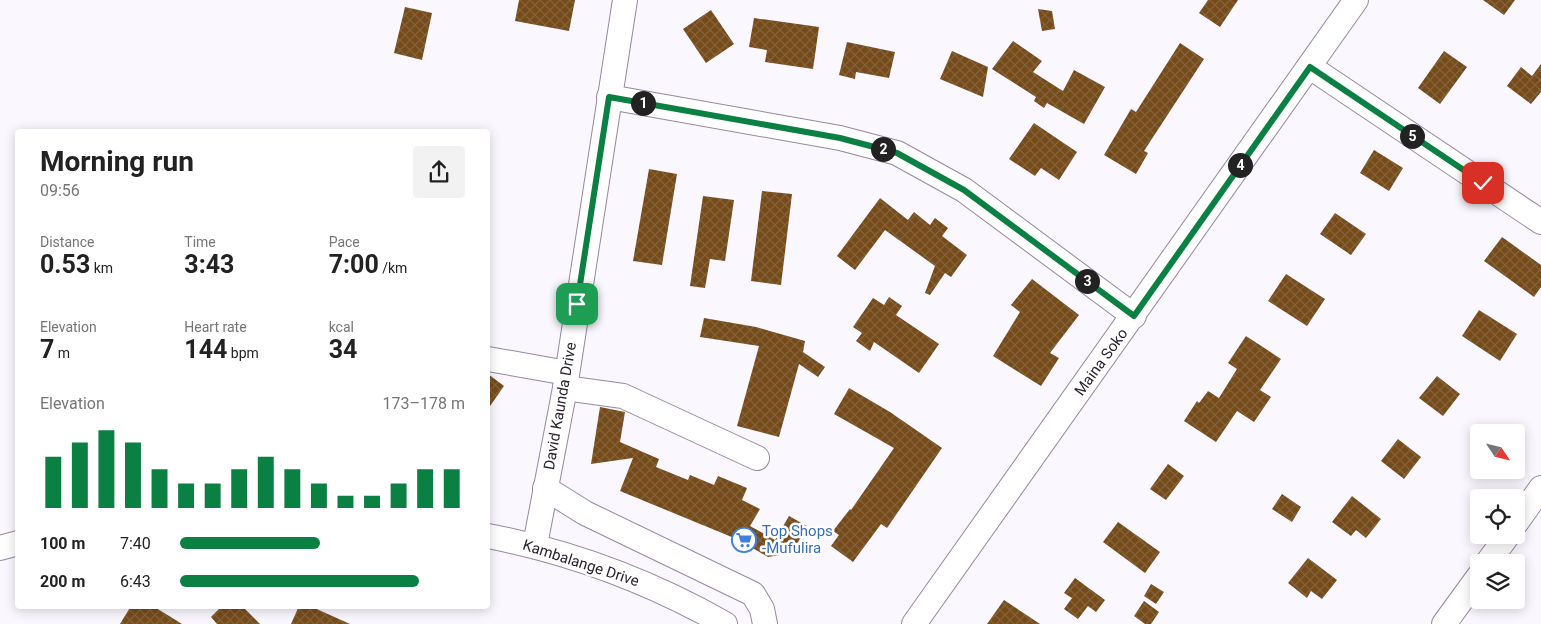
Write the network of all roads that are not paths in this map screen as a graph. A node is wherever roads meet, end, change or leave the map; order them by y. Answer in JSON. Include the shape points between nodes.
{"nodes":[{"id":1,"x":625,"y":0,"type":"edge"},
{"id":2,"x":1356,"y":0,"type":"edge"},
{"id":3,"x":1310,"y":67,"type":"junction"},
{"id":4,"x":609,"y":97,"type":"junction"},
{"id":5,"x":1541,"y":222,"type":"edge"},
{"id":6,"x":1134,"y":316,"type":"junction"},
{"id":7,"x":490,"y":360,"type":"edge"},
{"id":8,"x":566,"y":380,"type":"junction"},
{"id":9,"x":757,"y":458,"type":"dead end"},
{"id":10,"x":546,"y":488,"type":"junction"},
{"id":11,"x":1541,"y":488,"type":"edge"},
{"id":12,"x":1525,"y":510,"type":"edge"},
{"id":13,"x":490,"y":536,"type":"edge"},
{"id":14,"x":15,"y":544,"type":"edge"},
{"id":15,"x":535,"y":545,"type":"junction"},
{"id":16,"x":0,"y":548,"type":"edge"},
{"id":17,"x":1470,"y":588,"type":"edge"},
{"id":18,"x":725,"y":624,"type":"edge"},
{"id":19,"x":765,"y":624,"type":"edge"},
{"id":20,"x":914,"y":624,"type":"edge"},
{"id":21,"x":1444,"y":624,"type":"edge"}],
"edges":[{"from":1,"to":4,"type":"street","name":"David Kaunda Drive"},
{"from":2,"to":3,"type":"street","name":"Maina Soko"},
{"from":3,"to":5,"type":"street"},
{"from":3,"to":6,"type":"street","name":"Maina Soko"},
{"from":4,"to":6,"type":"street","via":[[840,138],[897,153],[964,190]]},
{"from":4,"to":8,"type":"street","name":"David Kaunda Drive"},
{"from":6,"to":20,"type":"street","name":"Maina Soko"},
{"from":7,"to":8,"type":"street"},
{"from":8,"to":9,"type":"street","via":[[623,396]]},
{"from":8,"to":10,"type":"street","name":"David Kaunda Drive"},
{"from":10,"to":15,"type":"street","name":"David Kaunda Drive"},
{"from":10,"to":19,"type":"street","via":[[585,512],[753,594],[762,609]]},
{"from":11,"to":12,"type":"street"},
{"from":13,"to":15,"type":"street","name":"Kambalange Drive"},
{"from":14,"to":16,"type":"street"},
{"from":15,"to":18,"type":"street","name":"Kambalange Drive","via":[[627,575]]},
{"from":17,"to":21,"type":"street"}]}
